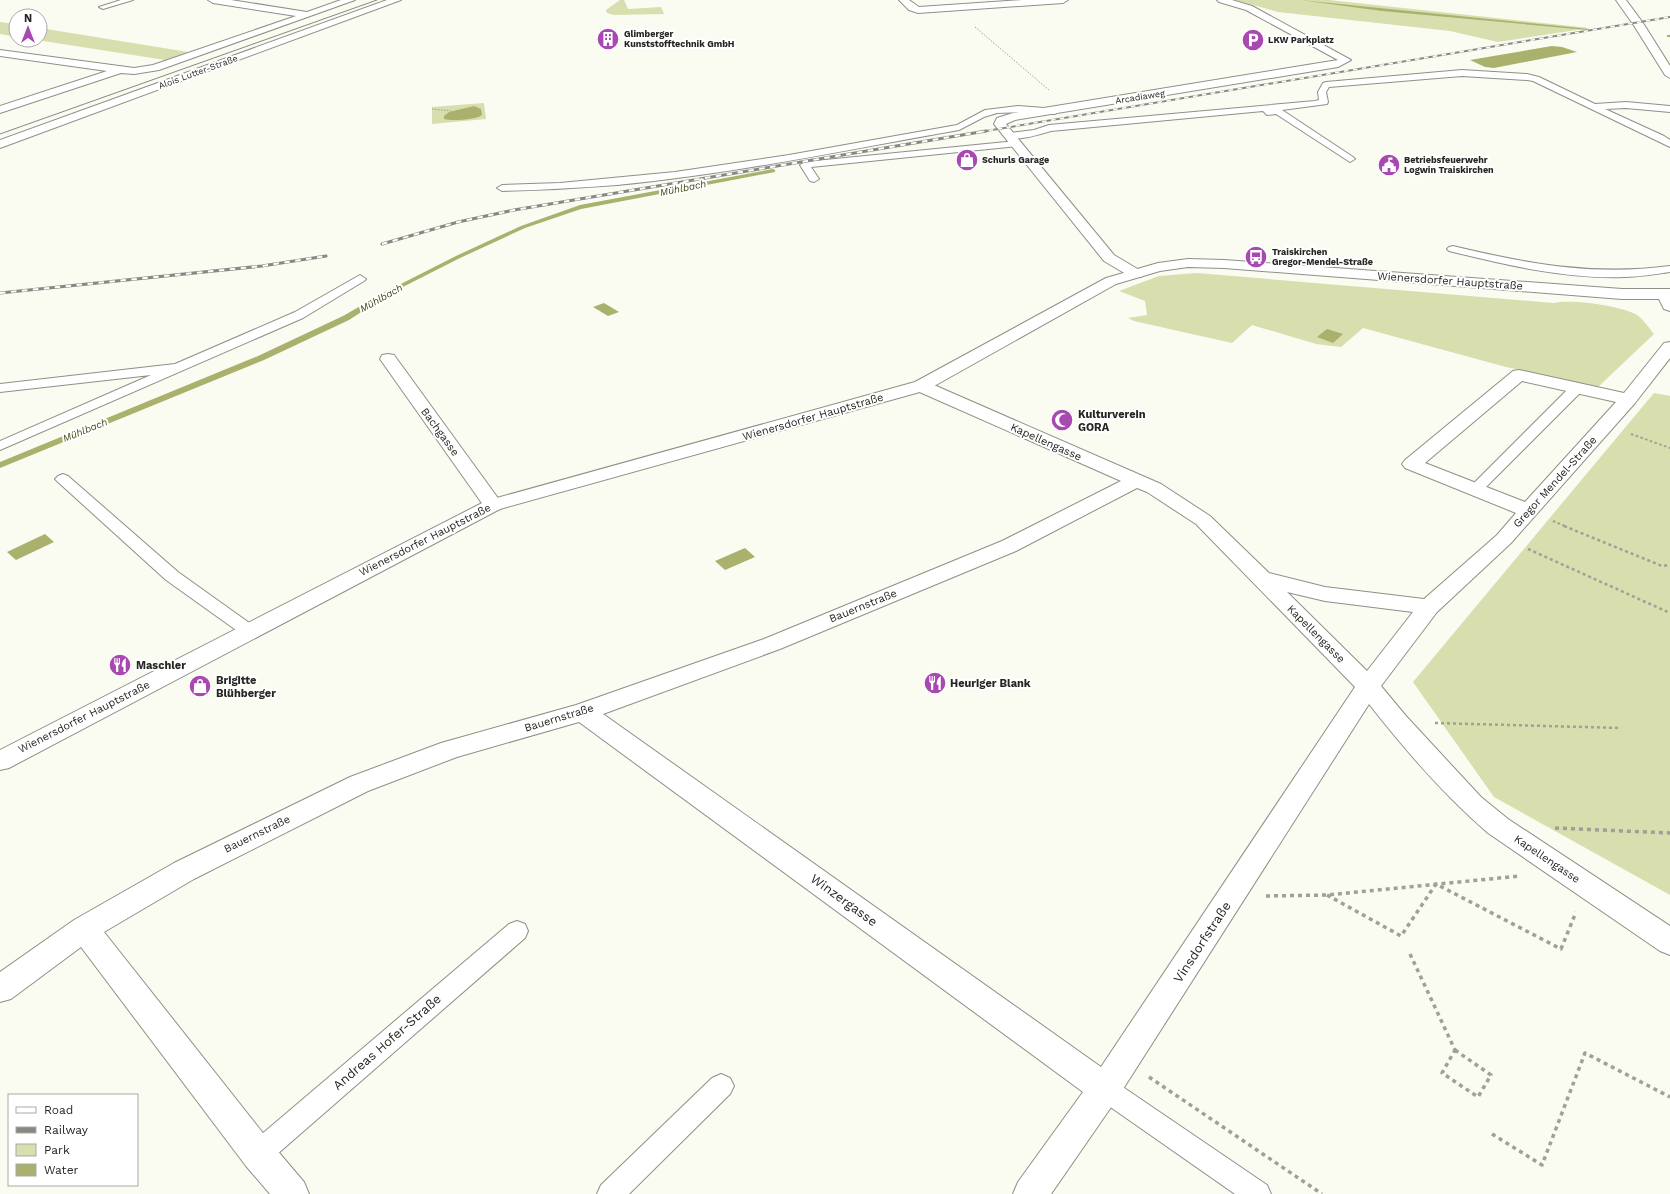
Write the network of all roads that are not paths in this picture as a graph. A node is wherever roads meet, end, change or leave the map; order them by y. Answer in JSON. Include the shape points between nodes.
{"nodes":[{"id":1,"x":129,"y":0,"type":"edge"},
{"id":2,"x":213,"y":0,"type":"edge"},
{"id":3,"x":350,"y":0,"type":"edge"},
{"id":4,"x":396,"y":0,"type":"edge"},
{"id":5,"x":904,"y":0,"type":"edge"},
{"id":6,"x":1063,"y":0,"type":"edge"},
{"id":7,"x":1222,"y":0,"type":"edge"},
{"id":8,"x":1621,"y":0,"type":"edge"},
{"id":9,"x":103,"y":8,"type":"dead end"},
{"id":10,"x":307,"y":15,"type":"junction"},
{"id":11,"x":0,"y":53,"type":"edge"},
{"id":12,"x":120,"y":70,"type":"junction"},
{"id":13,"x":1670,"y":75,"type":"edge"},
{"id":14,"x":1594,"y":107,"type":"junction"},
{"id":15,"x":1670,"y":109,"type":"edge"},
{"id":16,"x":0,"y":110,"type":"edge"},
{"id":17,"x":1056,"y":111,"type":"junction"},
{"id":18,"x":3,"y":129,"type":"dead end"},
{"id":19,"x":1036,"y":133,"type":"junction"},
{"id":20,"x":28,"y":134,"type":"junction"},
{"id":21,"x":1013,"y":140,"type":"junction"},
{"id":22,"x":0,"y":144,"type":"edge"},
{"id":23,"x":1670,"y":144,"type":"edge"},
{"id":24,"x":1350,"y":159,"type":"dead end"},
{"id":25,"x":814,"y":179,"type":"dead end"},
{"id":26,"x":502,"y":188,"type":"dead end"},
{"id":27,"x":1453,"y":249,"type":"dead end"},
{"id":28,"x":1670,"y":270,"type":"edge"},
{"id":29,"x":1136,"y":274,"type":"junction"},
{"id":30,"x":360,"y":279,"type":"dead end"},
{"id":31,"x":1668,"y":298,"type":"edge"},
{"id":32,"x":1670,"y":347,"type":"edge"},
{"id":33,"x":388,"y":359,"type":"dead end"},
{"id":34,"x":178,"y":368,"type":"junction"},
{"id":35,"x":921,"y":386,"type":"junction"},
{"id":36,"x":0,"y":388,"type":"edge"},
{"id":37,"x":1577,"y":388,"type":"junction"},
{"id":38,"x":1629,"y":399,"type":"junction"},
{"id":39,"x":0,"y":446,"type":"edge"},
{"id":40,"x":63,"y":479,"type":"dead end"},
{"id":41,"x":1136,"y":481,"type":"junction"},
{"id":42,"x":1476,"y":488,"type":"junction"},
{"id":43,"x":493,"y":505,"type":"junction"},
{"id":44,"x":1529,"y":511,"type":"junction"},
{"id":45,"x":1259,"y":578,"type":"junction"},
{"id":46,"x":1429,"y":607,"type":"junction"},
{"id":47,"x":249,"y":632,"type":"junction"},
{"id":48,"x":1368,"y":686,"type":"junction"},
{"id":49,"x":583,"y":712,"type":"junction"},
{"id":50,"x":0,"y":761,"type":"edge"},
{"id":51,"x":84,"y":929,"type":"junction"},
{"id":52,"x":517,"y":931,"type":"dead end"},
{"id":53,"x":1670,"y":942,"type":"edge"},
{"id":54,"x":0,"y":989,"type":"edge"},
{"id":55,"x":721,"y":1086,"type":"dead end"},
{"id":56,"x":1105,"y":1089,"type":"junction"},
{"id":57,"x":258,"y":1154,"type":"junction"},
{"id":58,"x":292,"y":1194,"type":"edge"},
{"id":59,"x":610,"y":1194,"type":"edge"},
{"id":60,"x":1030,"y":1194,"type":"edge"},
{"id":61,"x":1258,"y":1194,"type":"edge"}],
"edges":[{"from":1,"to":9,"type":"lane"},
{"from":2,"to":10,"type":"street"},
{"from":3,"to":10,"type":"street","name":"Alois Lutter-Straße"},
{"from":4,"to":20,"type":"street","name":"Alois Lutter-Straße"},
{"from":5,"to":6,"type":"street","via":[[918,10]]},
{"from":7,"to":17,"type":"street","name":"Arcadiaweg","via":[[1249,8],[1346,60],[1338,64]]},
{"from":8,"to":13,"type":"street"},
{"from":10,"to":12,"type":"street","name":"Alois Lutter-Straße","via":[[155,68]]},
{"from":11,"to":12,"type":"street"},
{"from":12,"to":16,"type":"street","name":"Alois Lutter-Straße"},
{"from":14,"to":15,"type":"lane","via":[[1626,105]]},
{"from":14,"to":19,"type":"lane","via":[[1527,77],[1462,73],[1326,85],[1322,92],[1324,102],[1315,104],[1049,128]]},
{"from":14,"to":23,"type":"lane"},
{"from":17,"to":21,"type":"street","name":"Arcadiaweg","via":[[1001,121],[1000,124]]},
{"from":17,"to":26,"type":"lane","via":[[1036,108],[982,114],[969,124],[702,171],[598,183]]},
{"from":18,"to":20,"type":"street"},
{"from":19,"to":21,"type":"lane"},
{"from":19,"to":24,"type":"lane","via":[[1278,111]]},
{"from":20,"to":22,"type":"street","name":"Alois Lutter-Straße"},
{"from":21,"to":25,"type":"lane","via":[[805,165]]},
{"from":21,"to":29,"type":"street","name":"Arcadiaweg","via":[[1109,258]]},
{"from":27,"to":28,"type":"lane","via":[[1508,262],[1560,270],[1624,274]]},
{"from":29,"to":31,"type":"street","name":"Wienersdorfer Hauptstraße","via":[[1158,267],[1188,263],[1224,264]]},
{"from":29,"to":35,"type":"street","name":"Wienersdorfer Hauptstraße","via":[[1111,281]]},
{"from":30,"to":34,"type":"lane","via":[[299,315]]},
{"from":32,"to":38,"type":"street","name":"Gregor Mendel-Straße"},
{"from":33,"to":43,"type":"street","name":"Bachgasse"},
{"from":34,"to":36,"type":"lane"},
{"from":34,"to":39,"type":"lane"},
{"from":35,"to":41,"type":"street","name":"Kapellengasse"},
{"from":35,"to":43,"type":"street","name":"Wienersdorfer Hauptstraße"},
{"from":37,"to":38,"type":"street"},
{"from":37,"to":42,"type":"lane"},
{"from":37,"to":42,"type":"street","via":[[1519,375],[1412,464]]},
{"from":38,"to":44,"type":"street","name":"Gregor Mendel-Straße"},
{"from":40,"to":47,"type":"lane","via":[[172,576]]},
{"from":41,"to":45,"type":"street","name":"Kapellengasse","via":[[1154,488],[1203,520]]},
{"from":41,"to":49,"type":"street","name":"Bauernstraße","via":[[1002,549],[772,644]]},
{"from":42,"to":44,"type":"street"},
{"from":43,"to":47,"type":"street","name":"Wienersdorfer Hauptstraße"},
{"from":44,"to":46,"type":"street","name":"Gregor Mendel-Straße","via":[[1504,539]]},
{"from":45,"to":46,"type":"street","via":[[1325,594]]},
{"from":45,"to":48,"type":"street","name":"Kapellengasse"},
{"from":46,"to":48,"type":"street","name":"Gregor Mendel-Straße"},
{"from":47,"to":50,"type":"street","name":"Wienersdorfer Hauptstraße"},
{"from":48,"to":53,"type":"street","name":"Kapellengasse","via":[[1397,722],[1472,804],[1498,826]]},
{"from":48,"to":56,"type":"street","name":"Vinsdorfstraße"},
{"from":49,"to":51,"type":"street","name":"Bauernstraße","via":[[450,750],[359,784],[184,871]]},
{"from":49,"to":56,"type":"street","name":"Winzergasse"},
{"from":51,"to":54,"type":"street","name":"Bauernstraße"},
{"from":51,"to":57,"type":"street"},
{"from":52,"to":57,"type":"lane","name":"Andreas Hofer-Straße"},
{"from":55,"to":59,"type":"lane"},
{"from":56,"to":60,"type":"street","name":"Vinsdorfstraße"},
{"from":56,"to":61,"type":"lane"},
{"from":57,"to":58,"type":"street"}]}
